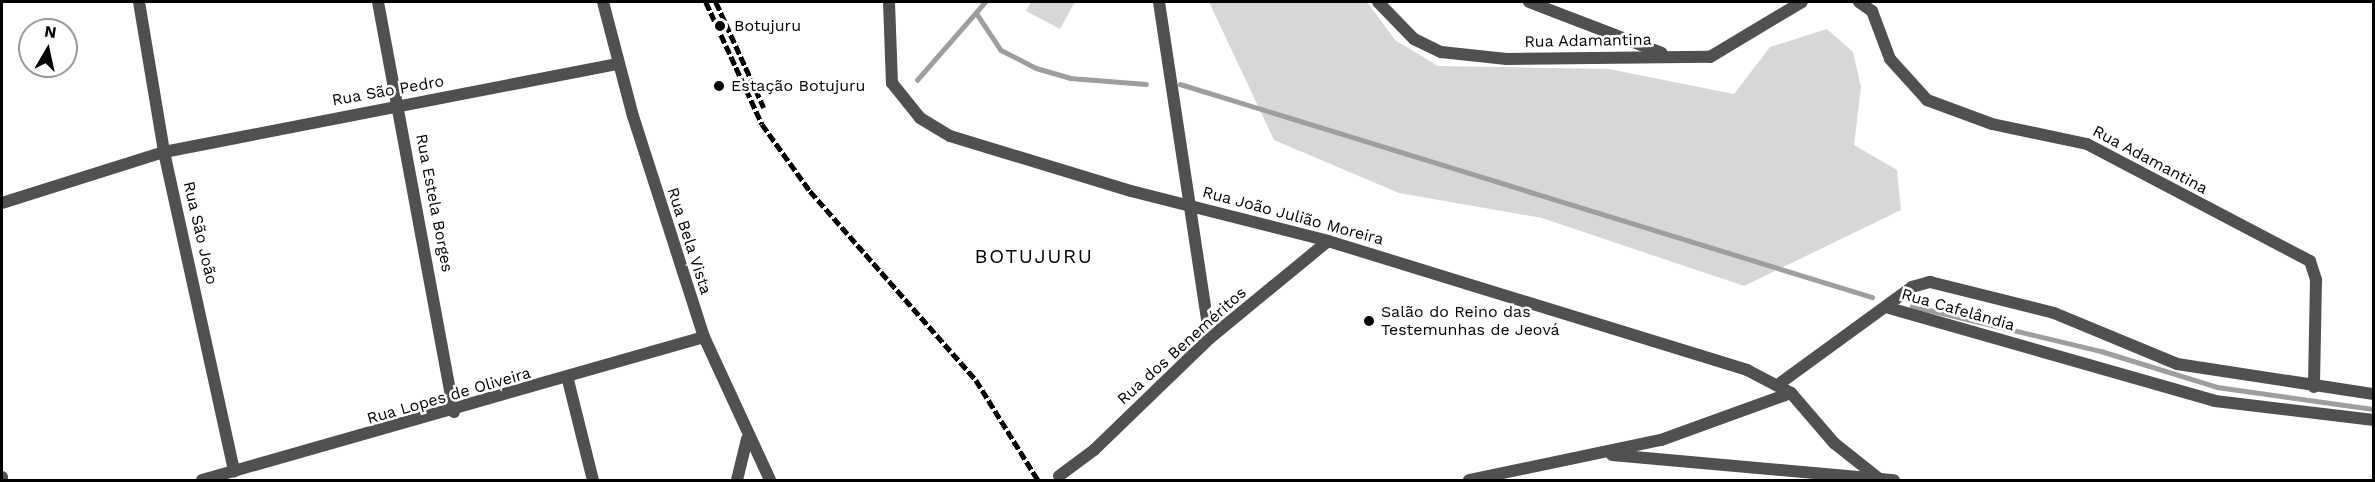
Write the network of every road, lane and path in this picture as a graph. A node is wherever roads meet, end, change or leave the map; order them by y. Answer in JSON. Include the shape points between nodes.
{"nodes":[{"id":1,"x":139,"y":2,"type":"edge"},
{"id":2,"x":378,"y":2,"type":"edge"},
{"id":3,"x":603,"y":2,"type":"edge"},
{"id":4,"x":889,"y":2,"type":"edge"},
{"id":5,"x":1159,"y":2,"type":"edge"},
{"id":6,"x":1378,"y":2,"type":"edge"},
{"id":7,"x":1528,"y":2,"type":"edge"},
{"id":8,"x":1802,"y":2,"type":"edge"},
{"id":9,"x":1859,"y":2,"type":"edge"},
{"id":10,"x":1669,"y":56,"type":"junction"},
{"id":11,"x":618,"y":64,"type":"junction"},
{"id":12,"x":399,"y":106,"type":"junction"},
{"id":13,"x":164,"y":152,"type":"junction"},
{"id":14,"x":2,"y":203,"type":"edge"},
{"id":15,"x":1190,"y":206,"type":"junction"},
{"id":16,"x":1328,"y":241,"type":"junction"},
{"id":17,"x":1889,"y":308,"type":"junction"},
{"id":18,"x":704,"y":337,"type":"junction"},
{"id":19,"x":1210,"y":338,"type":"junction"},
{"id":20,"x":568,"y":380,"type":"junction"},
{"id":21,"x":1779,"y":384,"type":"junction"},
{"id":22,"x":2314,"y":387,"type":"junction"},
{"id":23,"x":1791,"y":393,"type":"junction"},
{"id":24,"x":2373,"y":394,"type":"edge"},
{"id":25,"x":454,"y":412,"type":"junction"},
{"id":26,"x":2373,"y":420,"type":"edge"},
{"id":27,"x":747,"y":439,"type":"junction"},
{"id":28,"x":1605,"y":454,"type":"junction"},
{"id":29,"x":234,"y":471,"type":"junction"},
{"id":30,"x":1059,"y":476,"type":"dead end"},
{"id":31,"x":1877,"y":477,"type":"junction"},
{"id":32,"x":202,"y":480,"type":"edge"},
{"id":33,"x":593,"y":480,"type":"edge"},
{"id":34,"x":737,"y":480,"type":"edge"},
{"id":35,"x":770,"y":480,"type":"edge"},
{"id":36,"x":1470,"y":480,"type":"edge"},
{"id":37,"x":1894,"y":480,"type":"edge"}],
"edges":[{"from":1,"to":13,"type":"street","name":"Rua São João"},
{"from":2,"to":12,"type":"street","name":"Rua Estela Borges"},
{"from":3,"to":11,"type":"street","name":"Rua Bela Vista"},
{"from":4,"to":15,"type":"street","name":"Rua João Julião Moreira","via":[[892,83],[920,118],[987,149]]},
{"from":5,"to":15,"type":"street"},
{"from":6,"to":10,"type":"street","name":"Rua Adamantina","via":[[1414,39],[1441,52],[1507,59]]},
{"from":7,"to":10,"type":"street"},
{"from":8,"to":10,"type":"street","name":"Rua Adamantina","via":[[1710,57]]},
{"from":9,"to":22,"type":"street","name":"Rua Adamantina","via":[[1872,11],[1890,59],[1927,100],[1992,124],[2087,144],[2310,261],[2316,280]]},
{"from":11,"to":12,"type":"street","name":"Rua São Pedro"},
{"from":11,"to":18,"type":"street","name":"Rua Bela Vista"},
{"from":12,"to":13,"type":"street","name":"Rua São Pedro"},
{"from":12,"to":25,"type":"street","name":"Rua Estela Borges"},
{"from":13,"to":14,"type":"street","name":"Rua São Pedro"},
{"from":13,"to":29,"type":"street","name":"Rua São João"},
{"from":15,"to":16,"type":"street","name":"Rua João Julião Moreira"},
{"from":15,"to":19,"type":"street"},
{"from":16,"to":19,"type":"street","name":"Rua dos Beneméritos"},
{"from":16,"to":21,"type":"street","name":"Rua João Julião Moreira"},
{"from":17,"to":21,"type":"street"},
{"from":17,"to":22,"type":"street","name":"Rua Cafelândia","via":[[1912,286],[1939,283],[2054,313],[2177,364]]},
{"from":17,"to":26,"type":"street","name":"Rua Cafelândia","via":[[2215,401]]},
{"from":18,"to":20,"type":"street","name":"Rua Lopes de Oliveira"},
{"from":18,"to":27,"type":"street","name":"Rua Bela Vista"},
{"from":19,"to":30,"type":"street","name":"Rua dos Beneméritos","via":[[1094,450]]},
{"from":20,"to":25,"type":"street","name":"Rua Lopes de Oliveira"},
{"from":20,"to":33,"type":"street"},
{"from":21,"to":23,"type":"street","name":"Rua João Julião Moreira"},
{"from":22,"to":24,"type":"street","name":"Rua Cafelândia"},
{"from":23,"to":28,"type":"street"},
{"from":23,"to":31,"type":"street","name":"Rua João Julião Moreira","via":[[1834,442]]},
{"from":25,"to":29,"type":"street","name":"Rua Lopes de Oliveira"},
{"from":27,"to":34,"type":"street"},
{"from":27,"to":35,"type":"street","name":"Rua Bela Vista"},
{"from":28,"to":31,"type":"street"},
{"from":28,"to":36,"type":"street"},
{"from":29,"to":32,"type":"street","name":"Rua Lopes de Oliveira"},
{"from":31,"to":37,"type":"street"}]}
